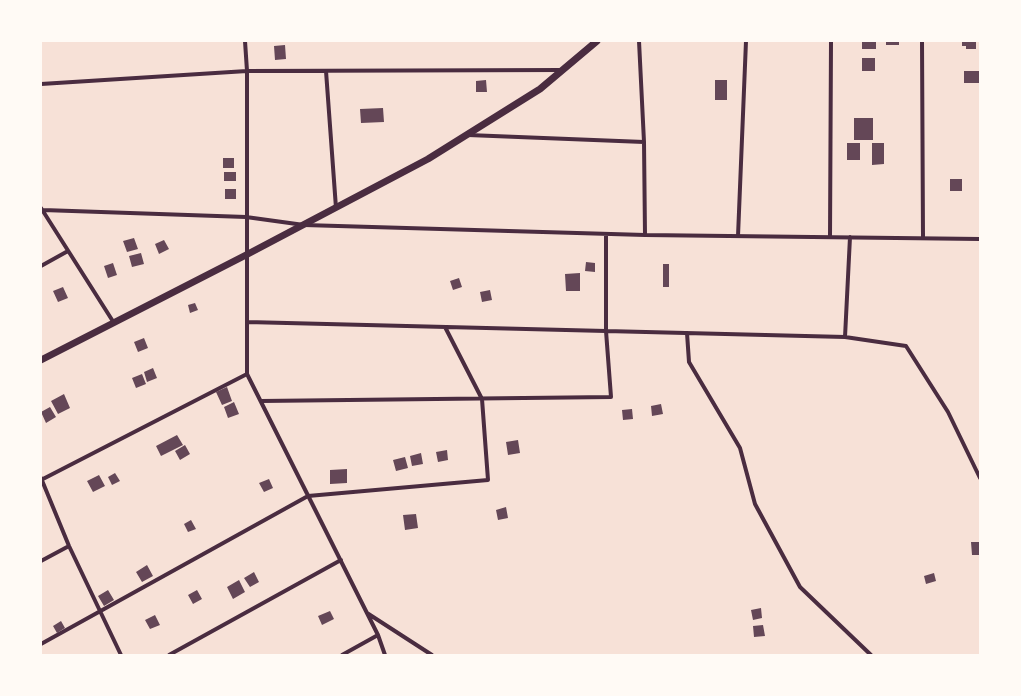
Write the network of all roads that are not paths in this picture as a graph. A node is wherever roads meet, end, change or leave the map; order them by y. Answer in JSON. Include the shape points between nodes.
{"nodes":[{"id":1,"x":245,"y":41,"type":"edge"},
{"id":2,"x":597,"y":41,"type":"edge"},
{"id":3,"x":639,"y":41,"type":"edge"},
{"id":4,"x":746,"y":41,"type":"edge"},
{"id":5,"x":831,"y":41,"type":"edge"},
{"id":6,"x":922,"y":41,"type":"edge"},
{"id":7,"x":562,"y":70,"type":"junction"},
{"id":8,"x":247,"y":71,"type":"junction"},
{"id":9,"x":326,"y":71,"type":"junction"},
{"id":10,"x":41,"y":84,"type":"edge"},
{"id":11,"x":466,"y":135,"type":"junction"},
{"id":12,"x":644,"y":142,"type":"junction"},
{"id":13,"x":336,"y":208,"type":"junction"},
{"id":14,"x":42,"y":209,"type":"edge"},
{"id":15,"x":246,"y":217,"type":"junction"},
{"id":16,"x":304,"y":225,"type":"junction"},
{"id":17,"x":606,"y":234,"type":"junction"},
{"id":18,"x":645,"y":235,"type":"junction"},
{"id":19,"x":738,"y":236,"type":"junction"},
{"id":20,"x":830,"y":237,"type":"junction"},
{"id":21,"x":850,"y":237,"type":"junction"},
{"id":22,"x":923,"y":238,"type":"junction"},
{"id":23,"x":980,"y":239,"type":"edge"},
{"id":24,"x":68,"y":251,"type":"junction"},
{"id":25,"x":246,"y":255,"type":"junction"},
{"id":26,"x":41,"y":266,"type":"edge"},
{"id":27,"x":247,"y":322,"type":"junction"},
{"id":28,"x":114,"y":323,"type":"junction"},
{"id":29,"x":445,"y":327,"type":"junction"},
{"id":30,"x":606,"y":331,"type":"junction"},
{"id":31,"x":687,"y":333,"type":"junction"},
{"id":32,"x":845,"y":337,"type":"junction"},
{"id":33,"x":41,"y":360,"type":"edge"},
{"id":34,"x":247,"y":374,"type":"junction"},
{"id":35,"x":482,"y":399,"type":"junction"},
{"id":36,"x":261,"y":401,"type":"junction"},
{"id":37,"x":980,"y":478,"type":"edge"},
{"id":38,"x":41,"y":479,"type":"edge"},
{"id":39,"x":308,"y":496,"type":"junction"},
{"id":40,"x":69,"y":546,"type":"junction"},
{"id":41,"x":340,"y":560,"type":"junction"},
{"id":42,"x":41,"y":561,"type":"edge"},
{"id":43,"x":99,"y":611,"type":"junction"},
{"id":44,"x":367,"y":613,"type":"junction"},
{"id":45,"x":378,"y":635,"type":"junction"},
{"id":46,"x":41,"y":644,"type":"edge"},
{"id":47,"x":121,"y":655,"type":"edge"},
{"id":48,"x":169,"y":655,"type":"edge"},
{"id":49,"x":342,"y":655,"type":"edge"},
{"id":50,"x":386,"y":655,"type":"edge"},
{"id":51,"x":432,"y":655,"type":"edge"},
{"id":52,"x":871,"y":655,"type":"edge"}],
"edges":[{"from":1,"to":8,"type":"street"},
{"from":2,"to":7,"type":"main road"},
{"from":3,"to":12,"type":"street"},
{"from":4,"to":19,"type":"street"},
{"from":5,"to":20,"type":"street"},
{"from":6,"to":22,"type":"street"},
{"from":7,"to":9,"type":"street"},
{"from":7,"to":11,"type":"main road","via":[[540,88]]},
{"from":8,"to":9,"type":"street"},
{"from":8,"to":10,"type":"street"},
{"from":8,"to":15,"type":"street"},
{"from":9,"to":13,"type":"street"},
{"from":11,"to":12,"type":"street"},
{"from":11,"to":13,"type":"main road","via":[[428,159]]},
{"from":12,"to":18,"type":"street"},
{"from":13,"to":16,"type":"main road"},
{"from":14,"to":15,"type":"street"},
{"from":14,"to":24,"type":"street"},
{"from":15,"to":16,"type":"street"},
{"from":15,"to":25,"type":"street"},
{"from":16,"to":17,"type":"street"},
{"from":16,"to":25,"type":"main road"},
{"from":17,"to":18,"type":"street"},
{"from":17,"to":30,"type":"street"},
{"from":18,"to":19,"type":"street"},
{"from":19,"to":20,"type":"street"},
{"from":20,"to":21,"type":"street"},
{"from":21,"to":22,"type":"street"},
{"from":21,"to":32,"type":"street"},
{"from":22,"to":23,"type":"street"},
{"from":24,"to":26,"type":"street"},
{"from":24,"to":28,"type":"street"},
{"from":25,"to":27,"type":"street"},
{"from":25,"to":28,"type":"main road"},
{"from":27,"to":29,"type":"street"},
{"from":27,"to":34,"type":"street"},
{"from":28,"to":33,"type":"main road"},
{"from":29,"to":30,"type":"street"},
{"from":29,"to":35,"type":"street"},
{"from":30,"to":31,"type":"street"},
{"from":30,"to":35,"type":"street","via":[[611,397]]},
{"from":31,"to":32,"type":"street"},
{"from":31,"to":52,"type":"street","via":[[689,362],[740,448],[755,504],[800,587]]},
{"from":32,"to":37,"type":"street","via":[[906,346],[948,412]]},
{"from":34,"to":36,"type":"street"},
{"from":34,"to":38,"type":"street"},
{"from":35,"to":36,"type":"street"},
{"from":35,"to":39,"type":"street","via":[[488,480]]},
{"from":36,"to":39,"type":"street"},
{"from":38,"to":40,"type":"street"},
{"from":39,"to":41,"type":"street"},
{"from":39,"to":43,"type":"street"},
{"from":40,"to":42,"type":"street"},
{"from":40,"to":43,"type":"street"},
{"from":41,"to":44,"type":"street"},
{"from":41,"to":48,"type":"street"},
{"from":43,"to":46,"type":"street"},
{"from":43,"to":47,"type":"street"},
{"from":44,"to":45,"type":"street"},
{"from":44,"to":51,"type":"street"},
{"from":45,"to":49,"type":"street"},
{"from":45,"to":50,"type":"street"}]}
